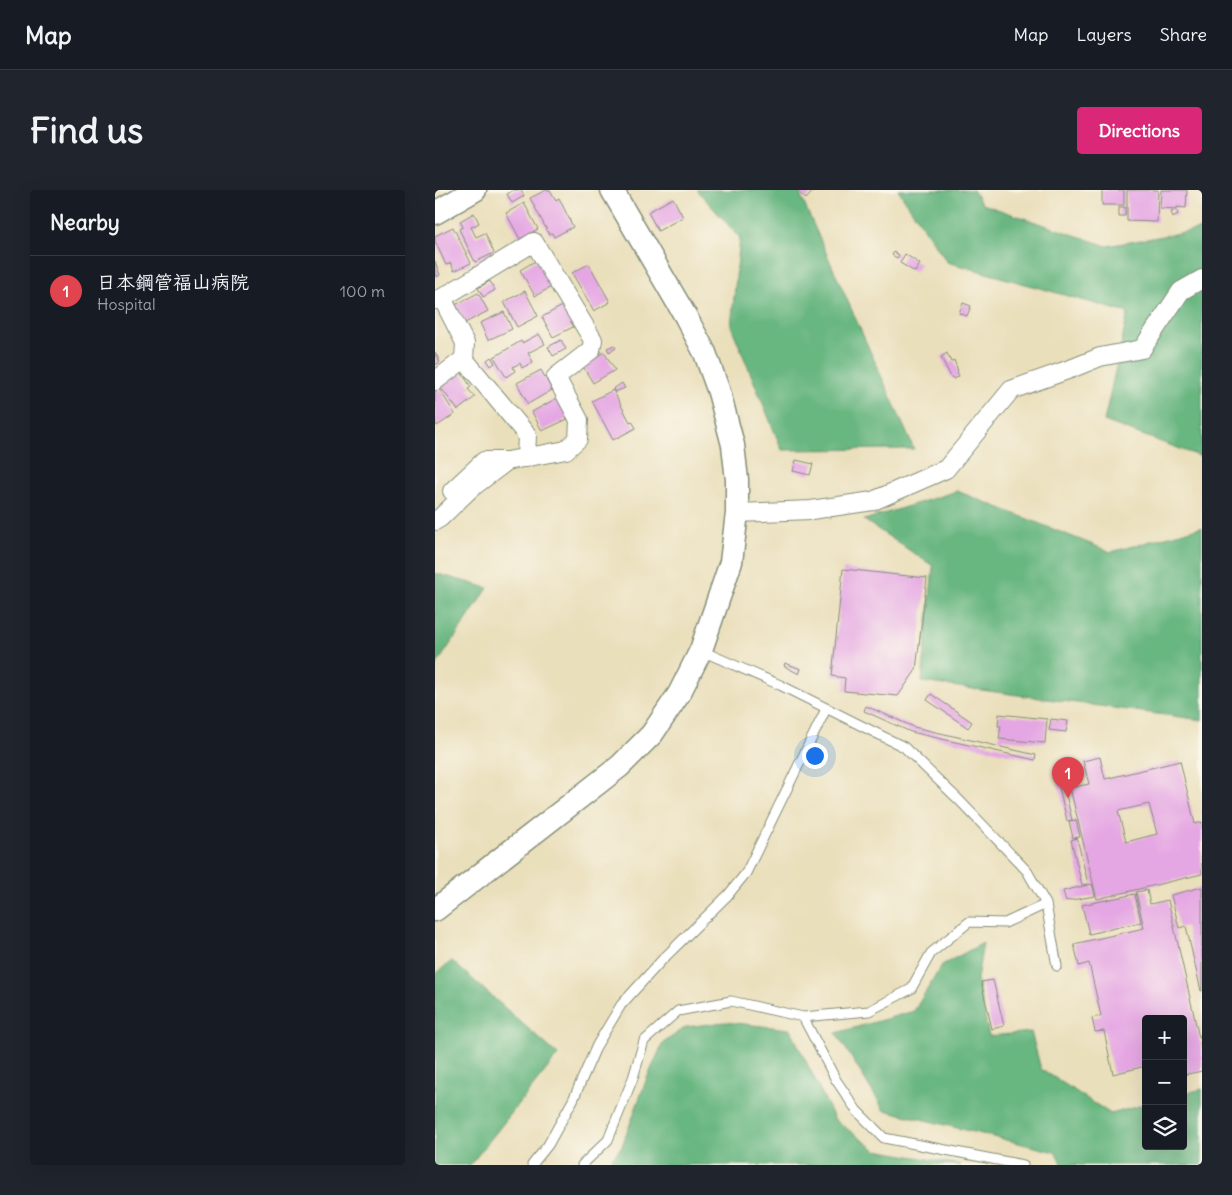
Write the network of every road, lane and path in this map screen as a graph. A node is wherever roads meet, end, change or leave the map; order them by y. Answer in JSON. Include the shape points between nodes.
{"nodes":[{"id":1,"x":475,"y":190,"type":"edge"},
{"id":2,"x":612,"y":190,"type":"edge"},
{"id":3,"x":435,"y":213,"type":"edge"},
{"id":4,"x":1202,"y":280,"type":"edge"},
{"id":5,"x":438,"y":299,"type":"edge"},
{"id":6,"x":464,"y":359,"type":"junction"},
{"id":7,"x":435,"y":380,"type":"edge"},
{"id":8,"x":526,"y":458,"type":"junction"},
{"id":9,"x":507,"y":461,"type":"junction"},
{"id":10,"x":435,"y":506,"type":"edge"},
{"id":11,"x":737,"y":513,"type":"junction"},
{"id":12,"x":435,"y":521,"type":"edge"},
{"id":13,"x":701,"y":650,"type":"junction"},
{"id":14,"x":826,"y":709,"type":"junction"},
{"id":15,"x":1046,"y":904,"type":"junction"},
{"id":16,"x":435,"y":910,"type":"edge"},
{"id":17,"x":1057,"y":966,"type":"dead end"},
{"id":18,"x":803,"y":1017,"type":"junction"},
{"id":19,"x":532,"y":1165,"type":"edge"},
{"id":20,"x":582,"y":1165,"type":"edge"},
{"id":21,"x":1023,"y":1165,"type":"edge"}],
"edges":[{"from":1,"to":3,"type":"street"},
{"from":2,"to":11,"type":"street","via":[[705,353],[733,445]]},
{"from":4,"to":11,"type":"street","via":[[1181,291],[1142,349],[1100,357],[1011,390],[946,469],[873,501],[811,510]]},
{"from":5,"to":6,"type":"street","via":[[465,343]]},
{"from":5,"to":8,"type":"street","via":[[534,242],[593,340],[591,350],[556,377],[579,420],[578,439],[566,450]]},
{"from":6,"to":7,"type":"street"},
{"from":6,"to":8,"type":"street","via":[[527,435]]},
{"from":8,"to":9,"type":"street"},
{"from":9,"to":10,"type":"street","via":[[484,461]]},
{"from":9,"to":12,"type":"street"},
{"from":11,"to":13,"type":"street","via":[[731,562]]},
{"from":13,"to":14,"type":"lane"},
{"from":13,"to":16,"type":"street","via":[[679,694],[652,734],[621,766]]},
{"from":14,"to":15,"type":"lane","via":[[903,746],[1027,871]]},
{"from":14,"to":19,"type":"lane","via":[[746,873],[621,1005],[597,1045],[573,1100],[548,1145]]},
{"from":15,"to":17,"type":"lane"},
{"from":15,"to":18,"type":"lane","via":[[1005,923],[969,922],[931,953],[911,989],[869,1011]]},
{"from":18,"to":20,"type":"lane","via":[[731,1000],[677,1012],[644,1041],[608,1140]]},
{"from":18,"to":21,"type":"lane","via":[[836,1080],[857,1111],[884,1138]]}]}
